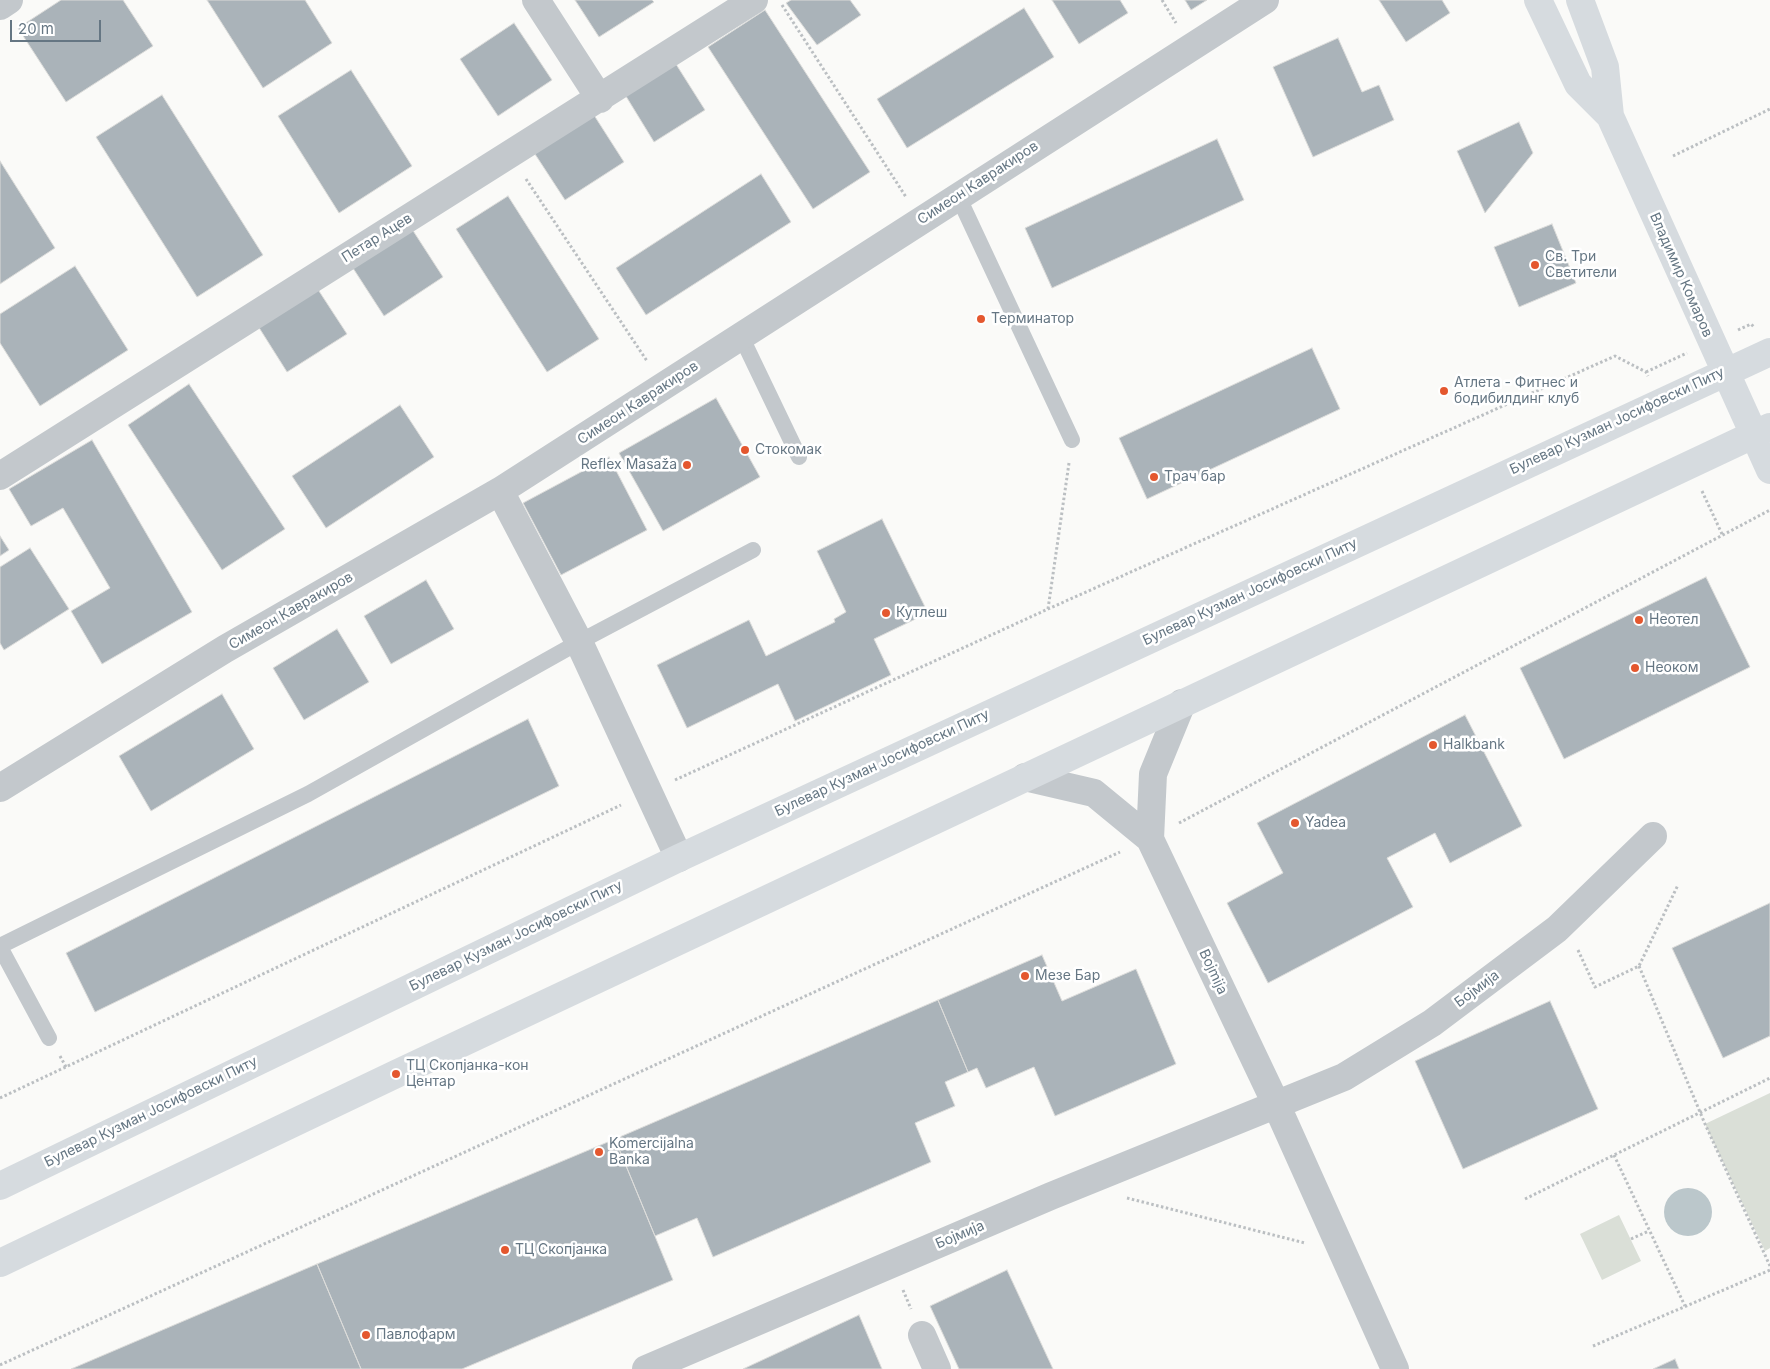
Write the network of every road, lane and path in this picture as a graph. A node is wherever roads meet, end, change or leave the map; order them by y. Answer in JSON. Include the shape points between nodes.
{"nodes":[{"id":1,"x":9,"y":0,"type":"edge"},
{"id":2,"x":536,"y":0,"type":"edge"},
{"id":3,"x":754,"y":0,"type":"edge"},
{"id":4,"x":779,"y":0,"type":"edge"},
{"id":5,"x":1265,"y":0,"type":"edge"},
{"id":6,"x":1538,"y":0,"type":"edge"},
{"id":7,"x":1580,"y":0,"type":"edge"},
{"id":8,"x":0,"y":6,"type":"edge"},
{"id":9,"x":600,"y":99,"type":"junction"},
{"id":10,"x":1770,"y":109,"type":"edge"},
{"id":11,"x":1610,"y":116,"type":"junction"},
{"id":12,"x":510,"y":156,"type":"junction"},
{"id":13,"x":1673,"y":156,"type":"dead end"},
{"id":14,"x":958,"y":196,"type":"junction"},
{"id":15,"x":921,"y":220,"type":"junction"},
{"id":16,"x":741,"y":336,"type":"junction"},
{"id":17,"x":1710,"y":341,"type":"junction"},
{"id":18,"x":1770,"y":352,"type":"edge"},
{"id":19,"x":1725,"y":371,"type":"junction"},
{"id":20,"x":664,"y":386,"type":"junction"},
{"id":21,"x":1762,"y":430,"type":"edge"},
{"id":22,"x":1072,"y":440,"type":"joint"},
{"id":23,"x":799,"y":456,"type":"dead end"},
{"id":24,"x":1690,"y":466,"type":"junction"},
{"id":25,"x":1770,"y":470,"type":"edge"},
{"id":26,"x":0,"y":476,"type":"edge"},
{"id":27,"x":500,"y":491,"type":"junction"},
{"id":28,"x":1770,"y":510,"type":"edge"},
{"id":29,"x":1722,"y":534,"type":"junction"},
{"id":30,"x":753,"y":550,"type":"dead end"},
{"id":31,"x":1048,"y":610,"type":"junction"},
{"id":32,"x":579,"y":642,"type":"junction"},
{"id":33,"x":1182,"y":703,"type":"junction"},
{"id":34,"x":1025,"y":777,"type":"junction"},
{"id":35,"x":0,"y":788,"type":"edge"},
{"id":36,"x":648,"y":792,"type":"junction"},
{"id":37,"x":1653,"y":836,"type":"dead end"},
{"id":38,"x":1150,"y":839,"type":"junction"},
{"id":39,"x":679,"y":858,"type":"junction"},
{"id":40,"x":1678,"y":885,"type":"dead end"},
{"id":41,"x":1565,"y":922,"type":"junction"},
{"id":42,"x":0,"y":947,"type":"edge"},
{"id":43,"x":1640,"y":966,"type":"junction"},
{"id":44,"x":49,"y":1038,"type":"dead end"},
{"id":45,"x":1770,"y":1078,"type":"edge"},
{"id":46,"x":0,"y":1098,"type":"edge"},
{"id":47,"x":1276,"y":1104,"type":"junction"},
{"id":48,"x":1700,"y":1112,"type":"junction"},
{"id":49,"x":1614,"y":1155,"type":"junction"},
{"id":50,"x":0,"y":1186,"type":"edge"},
{"id":51,"x":1124,"y":1197,"type":"dead end"},
{"id":52,"x":1525,"y":1199,"type":"dead end"},
{"id":53,"x":1649,"y":1231,"type":"junction"},
{"id":54,"x":1631,"y":1239,"type":"dead end"},
{"id":55,"x":1342,"y":1252,"type":"junction"},
{"id":56,"x":0,"y":1264,"type":"edge"},
{"id":57,"x":892,"y":1264,"type":"junction"},
{"id":58,"x":1770,"y":1266,"type":"edge"},
{"id":59,"x":1770,"y":1270,"type":"edge"},
{"id":60,"x":1685,"y":1306,"type":"junction"},
{"id":61,"x":922,"y":1335,"type":"joint"},
{"id":62,"x":1593,"y":1346,"type":"dead end"},
{"id":63,"x":0,"y":1365,"type":"edge"},
{"id":64,"x":646,"y":1369,"type":"edge"},
{"id":65,"x":937,"y":1369,"type":"edge"},
{"id":66,"x":1395,"y":1369,"type":"edge"}],
"edges":[{"from":1,"to":8,"type":"street"},
{"from":2,"to":9,"type":"street"},
{"from":3,"to":9,"type":"street","name":"Петар Ацев"},
{"from":4,"to":15,"type":"path"},
{"from":5,"to":14,"type":"street","name":"Симеон Кавракиров"},
{"from":6,"to":11,"type":"street","name":"Владимир Комаров","via":[[1578,84]]},
{"from":7,"to":11,"type":"street","name":"Владимир Комаров","via":[[1605,67]]},
{"from":9,"to":12,"type":"street","name":"Петар Ацев"},
{"from":10,"to":13,"type":"path"},
{"from":11,"to":17,"type":"street","name":"Владимир Комаров"},
{"from":12,"to":20,"type":"path"},
{"from":12,"to":26,"type":"street","name":"Петар Ацев"},
{"from":14,"to":15,"type":"street","name":"Симеон Кавракиров"},
{"from":14,"to":22,"type":"lane"},
{"from":15,"to":16,"type":"street","name":"Симеон Кавракиров"},
{"from":16,"to":20,"type":"street","name":"Симеон Кавракиров"},
{"from":16,"to":23,"type":"lane"},
{"from":17,"to":19,"type":"street","name":"Владимир Комаров"},
{"from":17,"to":31,"type":"path","via":[[1646,372],[1615,356]]},
{"from":18,"to":19,"type":"street","name":"Булевар Кузман Јосифовски Питу"},
{"from":19,"to":21,"type":"street","name":"Владимир Комаров"},
{"from":19,"to":39,"type":"street","name":"Булевар Кузман Јосифовски Питу"},
{"from":20,"to":27,"type":"street","name":"Симеон Кавракиров"},
{"from":21,"to":24,"type":"street"},
{"from":21,"to":25,"type":"street"},
{"from":22,"to":31,"type":"path"},
{"from":24,"to":29,"type":"path"},
{"from":24,"to":33,"type":"street"},
{"from":27,"to":32,"type":"street"},
{"from":27,"to":35,"type":"street","name":"Симеон Кавракиров","via":[[225,649]]},
{"from":28,"to":29,"type":"path"},
{"from":29,"to":38,"type":"path"},
{"from":30,"to":32,"type":"lane"},
{"from":31,"to":36,"type":"path"},
{"from":32,"to":36,"type":"street"},
{"from":32,"to":42,"type":"lane","via":[[308,794]]},
{"from":33,"to":34,"type":"street"},
{"from":33,"to":38,"type":"street","via":[[1153,774]]},
{"from":34,"to":38,"type":"street","via":[[1094,793]]},
{"from":34,"to":56,"type":"street"},
{"from":36,"to":39,"type":"street"},
{"from":36,"to":46,"type":"path"},
{"from":37,"to":41,"type":"street","name":"Бојмија"},
{"from":38,"to":47,"type":"street","name":"Bojmija"},
{"from":38,"to":63,"type":"path"},
{"from":39,"to":50,"type":"street","name":"Булевар Кузман Јосифовски Питу"},
{"from":40,"to":43,"type":"path"},
{"from":41,"to":43,"type":"path","via":[[1595,987]]},
{"from":41,"to":47,"type":"street","name":"Бојмија","via":[[1432,1023],[1344,1077]]},
{"from":42,"to":44,"type":"lane"},
{"from":43,"to":48,"type":"path"},
{"from":45,"to":48,"type":"path"},
{"from":47,"to":55,"type":"street"},
{"from":47,"to":57,"type":"street","name":"Бојмија"},
{"from":48,"to":49,"type":"path"},
{"from":48,"to":58,"type":"path"},
{"from":49,"to":52,"type":"path"},
{"from":49,"to":53,"type":"path"},
{"from":51,"to":55,"type":"path"},
{"from":53,"to":54,"type":"path"},
{"from":53,"to":60,"type":"path"},
{"from":55,"to":66,"type":"street"},
{"from":57,"to":61,"type":"path"},
{"from":57,"to":64,"type":"street","name":"Бојмија"},
{"from":59,"to":60,"type":"path"},
{"from":60,"to":62,"type":"path"},
{"from":61,"to":65,"type":"street"}]}
